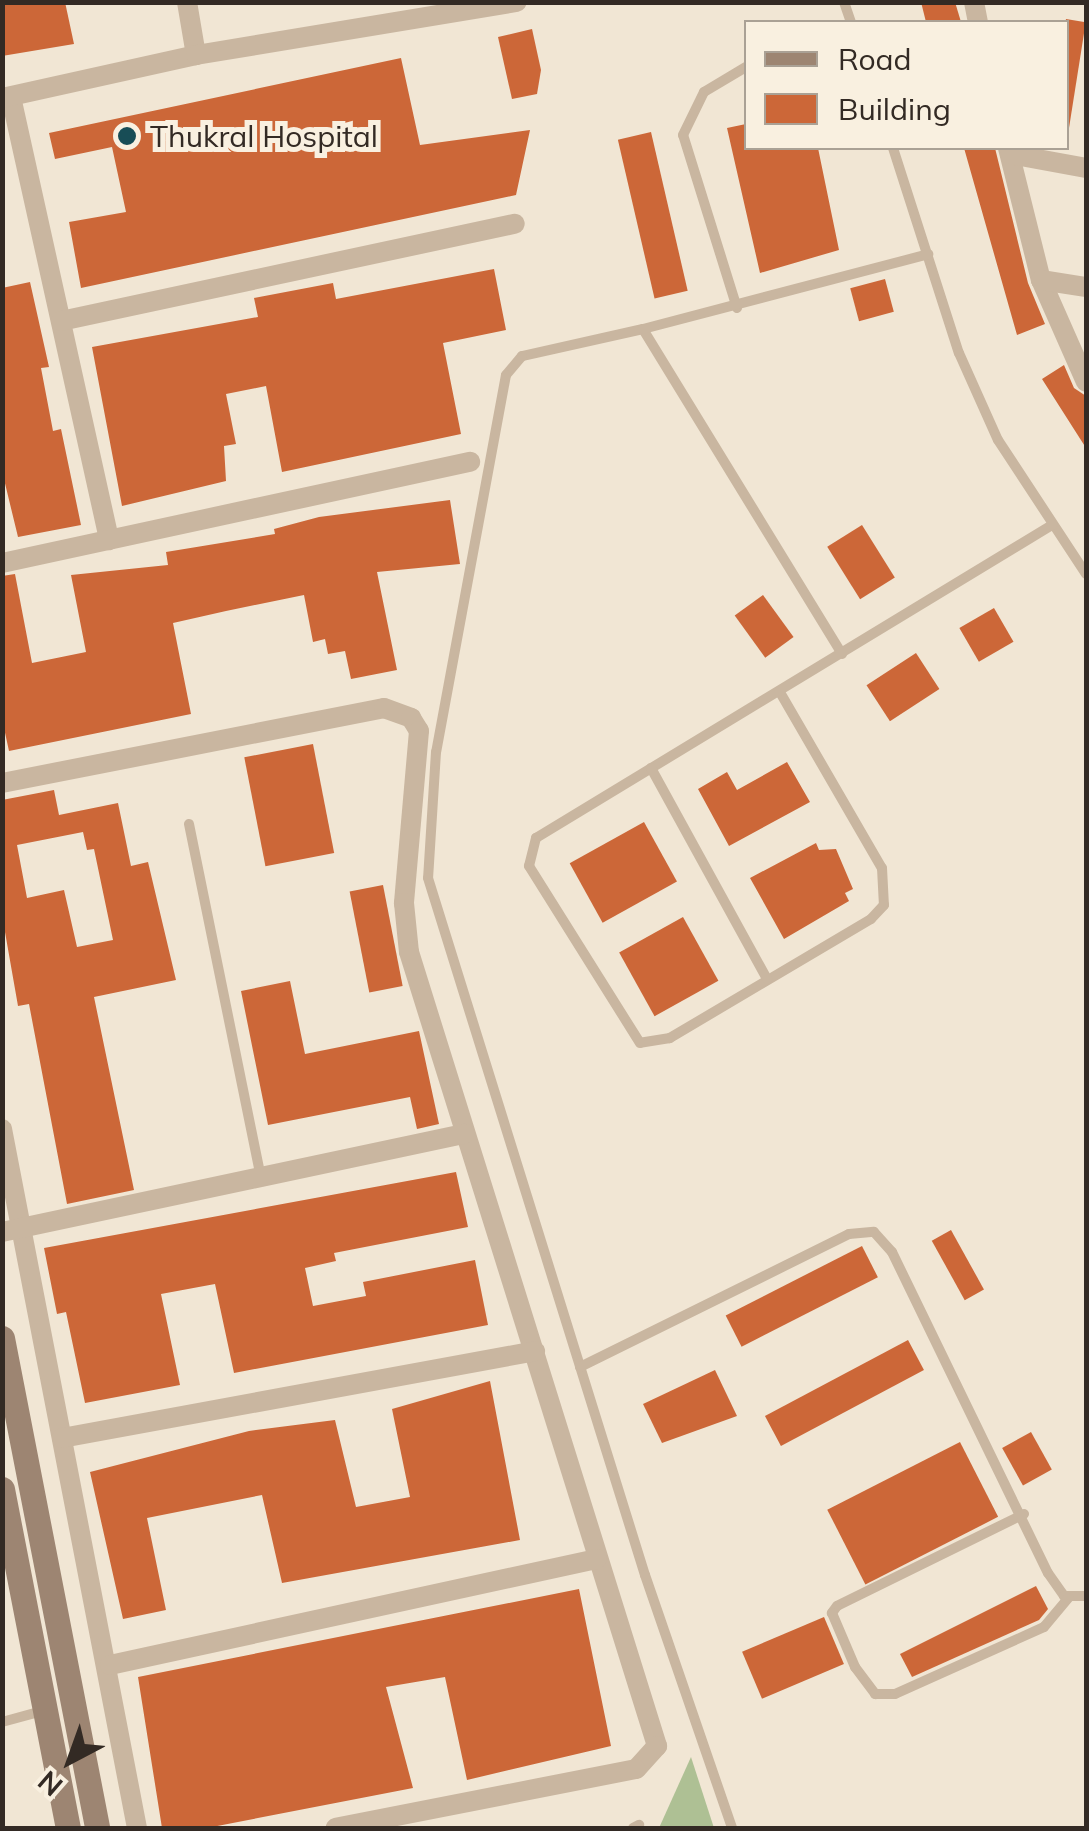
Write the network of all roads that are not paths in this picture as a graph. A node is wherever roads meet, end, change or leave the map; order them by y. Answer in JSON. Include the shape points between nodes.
{"nodes":[{"id":1,"x":188,"y":2,"type":"edge"},
{"id":2,"x":517,"y":2,"type":"edge"},
{"id":3,"x":196,"y":56,"type":"junction"},
{"id":4,"x":744,"y":68,"type":"edge"},
{"id":5,"x":7,"y":98,"type":"edge"},
{"id":6,"x":894,"y":150,"type":"edge"},
{"id":7,"x":1009,"y":151,"type":"edge"},
{"id":8,"x":1086,"y":168,"type":"edge"},
{"id":9,"x":515,"y":224,"type":"dead end"},
{"id":10,"x":928,"y":254,"type":"junction"},
{"id":11,"x":1041,"y":280,"type":"junction"},
{"id":12,"x":1086,"y":287,"type":"edge"},
{"id":13,"x":737,"y":308,"type":"junction"},
{"id":14,"x":60,"y":321,"type":"junction"},
{"id":15,"x":642,"y":330,"type":"junction"},
{"id":16,"x":1086,"y":382,"type":"edge"},
{"id":17,"x":470,"y":462,"type":"dead end"},
{"id":18,"x":1052,"y":524,"type":"junction"},
{"id":19,"x":108,"y":540,"type":"junction"},
{"id":20,"x":2,"y":564,"type":"edge"},
{"id":21,"x":1086,"y":574,"type":"edge"},
{"id":22,"x":842,"y":654,"type":"junction"},
{"id":23,"x":781,"y":694,"type":"junction"},
{"id":24,"x":650,"y":768,"type":"junction"},
{"id":25,"x":2,"y":784,"type":"edge"},
{"id":26,"x":189,"y":824,"type":"dead end"},
{"id":27,"x":767,"y":980,"type":"junction"},
{"id":28,"x":2,"y":1129,"type":"edge"},
{"id":29,"x":464,"y":1134,"type":"junction"},
{"id":30,"x":261,"y":1178,"type":"junction"},
{"id":31,"x":12,"y":1230,"type":"edge"},
{"id":32,"x":2,"y":1338,"type":"edge"},
{"id":33,"x":535,"y":1351,"type":"junction"},
{"id":34,"x":580,"y":1367,"type":"junction"},
{"id":35,"x":62,"y":1438,"type":"junction"},
{"id":36,"x":2,"y":1488,"type":"edge"},
{"id":37,"x":1024,"y":1514,"type":"junction"},
{"id":38,"x":597,"y":1559,"type":"junction"},
{"id":39,"x":1086,"y":1596,"type":"edge"},
{"id":40,"x":1068,"y":1598,"type":"junction"},
{"id":41,"x":110,"y":1665,"type":"junction"},
{"id":42,"x":47,"y":1710,"type":"junction"},
{"id":43,"x":2,"y":1722,"type":"edge"},
{"id":44,"x":68,"y":1828,"type":"edge"},
{"id":45,"x":97,"y":1828,"type":"edge"},
{"id":46,"x":137,"y":1828,"type":"edge"},
{"id":47,"x":336,"y":1828,"type":"edge"},
{"id":48,"x":732,"y":1828,"type":"edge"}],
"edges":[{"from":1,"to":3,"type":"street"},
{"from":2,"to":3,"type":"street"},
{"from":3,"to":5,"type":"street"},
{"from":4,"to":13,"type":"lane","via":[[704,92],[683,135]]},
{"from":5,"to":14,"type":"street"},
{"from":6,"to":10,"type":"lane"},
{"from":7,"to":8,"type":"street"},
{"from":7,"to":11,"type":"street"},
{"from":9,"to":14,"type":"street"},
{"from":10,"to":13,"type":"lane"},
{"from":10,"to":18,"type":"lane","via":[[959,353],[998,440]]},
{"from":11,"to":12,"type":"street"},
{"from":11,"to":16,"type":"street"},
{"from":13,"to":15,"type":"lane"},
{"from":14,"to":19,"type":"street"},
{"from":15,"to":22,"type":"lane"},
{"from":15,"to":34,"type":"lane","via":[[522,356],[506,375],[436,752],[430,844],[428,878],[438,921]]},
{"from":17,"to":19,"type":"street"},
{"from":18,"to":21,"type":"lane"},
{"from":18,"to":22,"type":"lane"},
{"from":19,"to":20,"type":"street"},
{"from":22,"to":23,"type":"lane"},
{"from":23,"to":24,"type":"lane"},
{"from":23,"to":27,"type":"lane","via":[[882,868],[886,887],[872,920]]},
{"from":24,"to":27,"type":"lane"},
{"from":24,"to":27,"type":"lane","via":[[550,825],[529,850],[529,866],[640,1043],[670,1038]]},
{"from":25,"to":29,"type":"street","via":[[384,708],[411,718],[419,731],[404,928]]},
{"from":26,"to":30,"type":"lane"},
{"from":28,"to":31,"type":"street"},
{"from":29,"to":30,"type":"street"},
{"from":29,"to":33,"type":"street"},
{"from":30,"to":31,"type":"street"},
{"from":31,"to":35,"type":"street"},
{"from":32,"to":45,"type":"street"},
{"from":33,"to":35,"type":"street"},
{"from":33,"to":38,"type":"street"},
{"from":34,"to":37,"type":"lane","via":[[849,1234],[874,1232],[892,1252]]},
{"from":34,"to":48,"type":"lane"},
{"from":35,"to":41,"type":"street"},
{"from":36,"to":42,"type":"street"},
{"from":37,"to":40,"type":"lane","via":[[1048,1573]]},
{"from":37,"to":40,"type":"lane","via":[[837,1606],[832,1612],[855,1667],[875,1694],[895,1694],[1044,1626]]},
{"from":38,"to":41,"type":"street"},
{"from":38,"to":47,"type":"street","via":[[657,1746],[645,1765]]},
{"from":39,"to":40,"type":"lane"},
{"from":41,"to":46,"type":"street"},
{"from":42,"to":43,"type":"lane"},
{"from":42,"to":44,"type":"street"}]}
